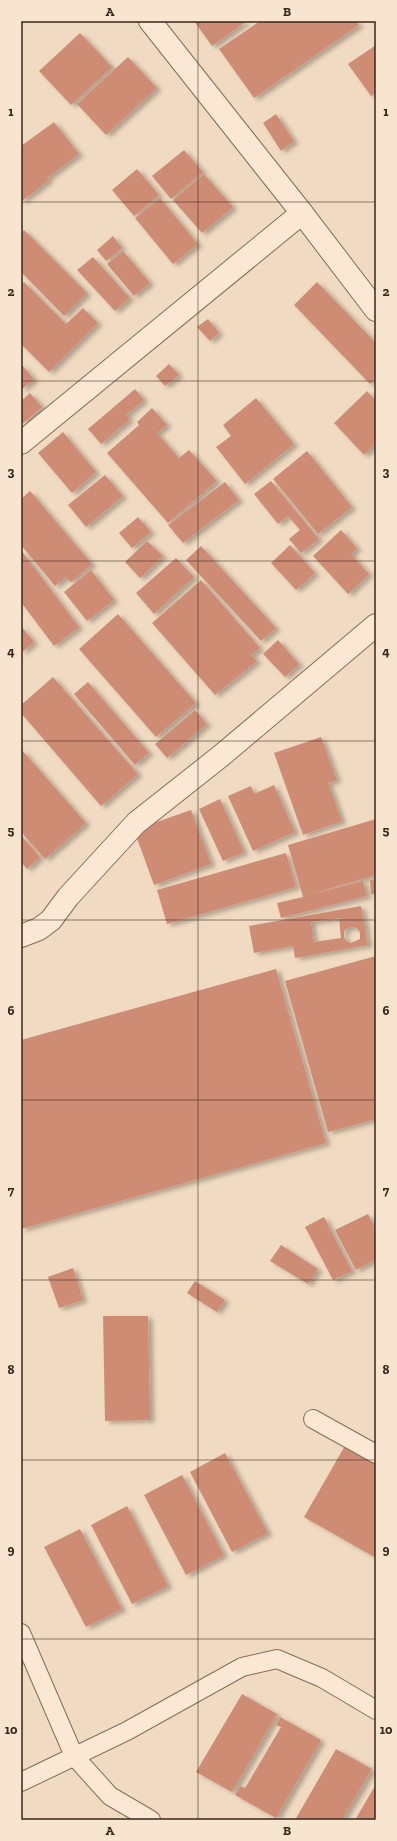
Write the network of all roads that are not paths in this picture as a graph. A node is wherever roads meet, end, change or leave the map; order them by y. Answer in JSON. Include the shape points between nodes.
{"nodes":[{"id":1,"x":150,"y":21,"type":"edge"},
{"id":2,"x":302,"y":212,"type":"junction"},
{"id":3,"x":376,"y":310,"type":"edge"},
{"id":4,"x":21,"y":443,"type":"edge"},
{"id":5,"x":376,"y":625,"type":"edge"},
{"id":6,"x":21,"y":936,"type":"edge"},
{"id":7,"x":313,"y":1419,"type":"dead end"},
{"id":8,"x":376,"y":1454,"type":"edge"},
{"id":9,"x":21,"y":1633,"type":"edge"},
{"id":10,"x":376,"y":1710,"type":"edge"},
{"id":11,"x":74,"y":1756,"type":"junction"},
{"id":12,"x":21,"y":1782,"type":"edge"},
{"id":13,"x":151,"y":1820,"type":"edge"}],
"edges":[{"from":1,"to":2,"type":"street"},
{"from":2,"to":3,"type":"street"},
{"from":2,"to":4,"type":"street"},
{"from":5,"to":6,"type":"street","via":[[222,755],[136,823],[68,897],[52,920],[39,929]]},
{"from":7,"to":8,"type":"lane"},
{"from":9,"to":11,"type":"lane"},
{"from":10,"to":11,"type":"lane","via":[[322,1678],[277,1659],[242,1667],[127,1731]]},
{"from":11,"to":12,"type":"lane"},
{"from":11,"to":13,"type":"lane","via":[[110,1796]]}]}
